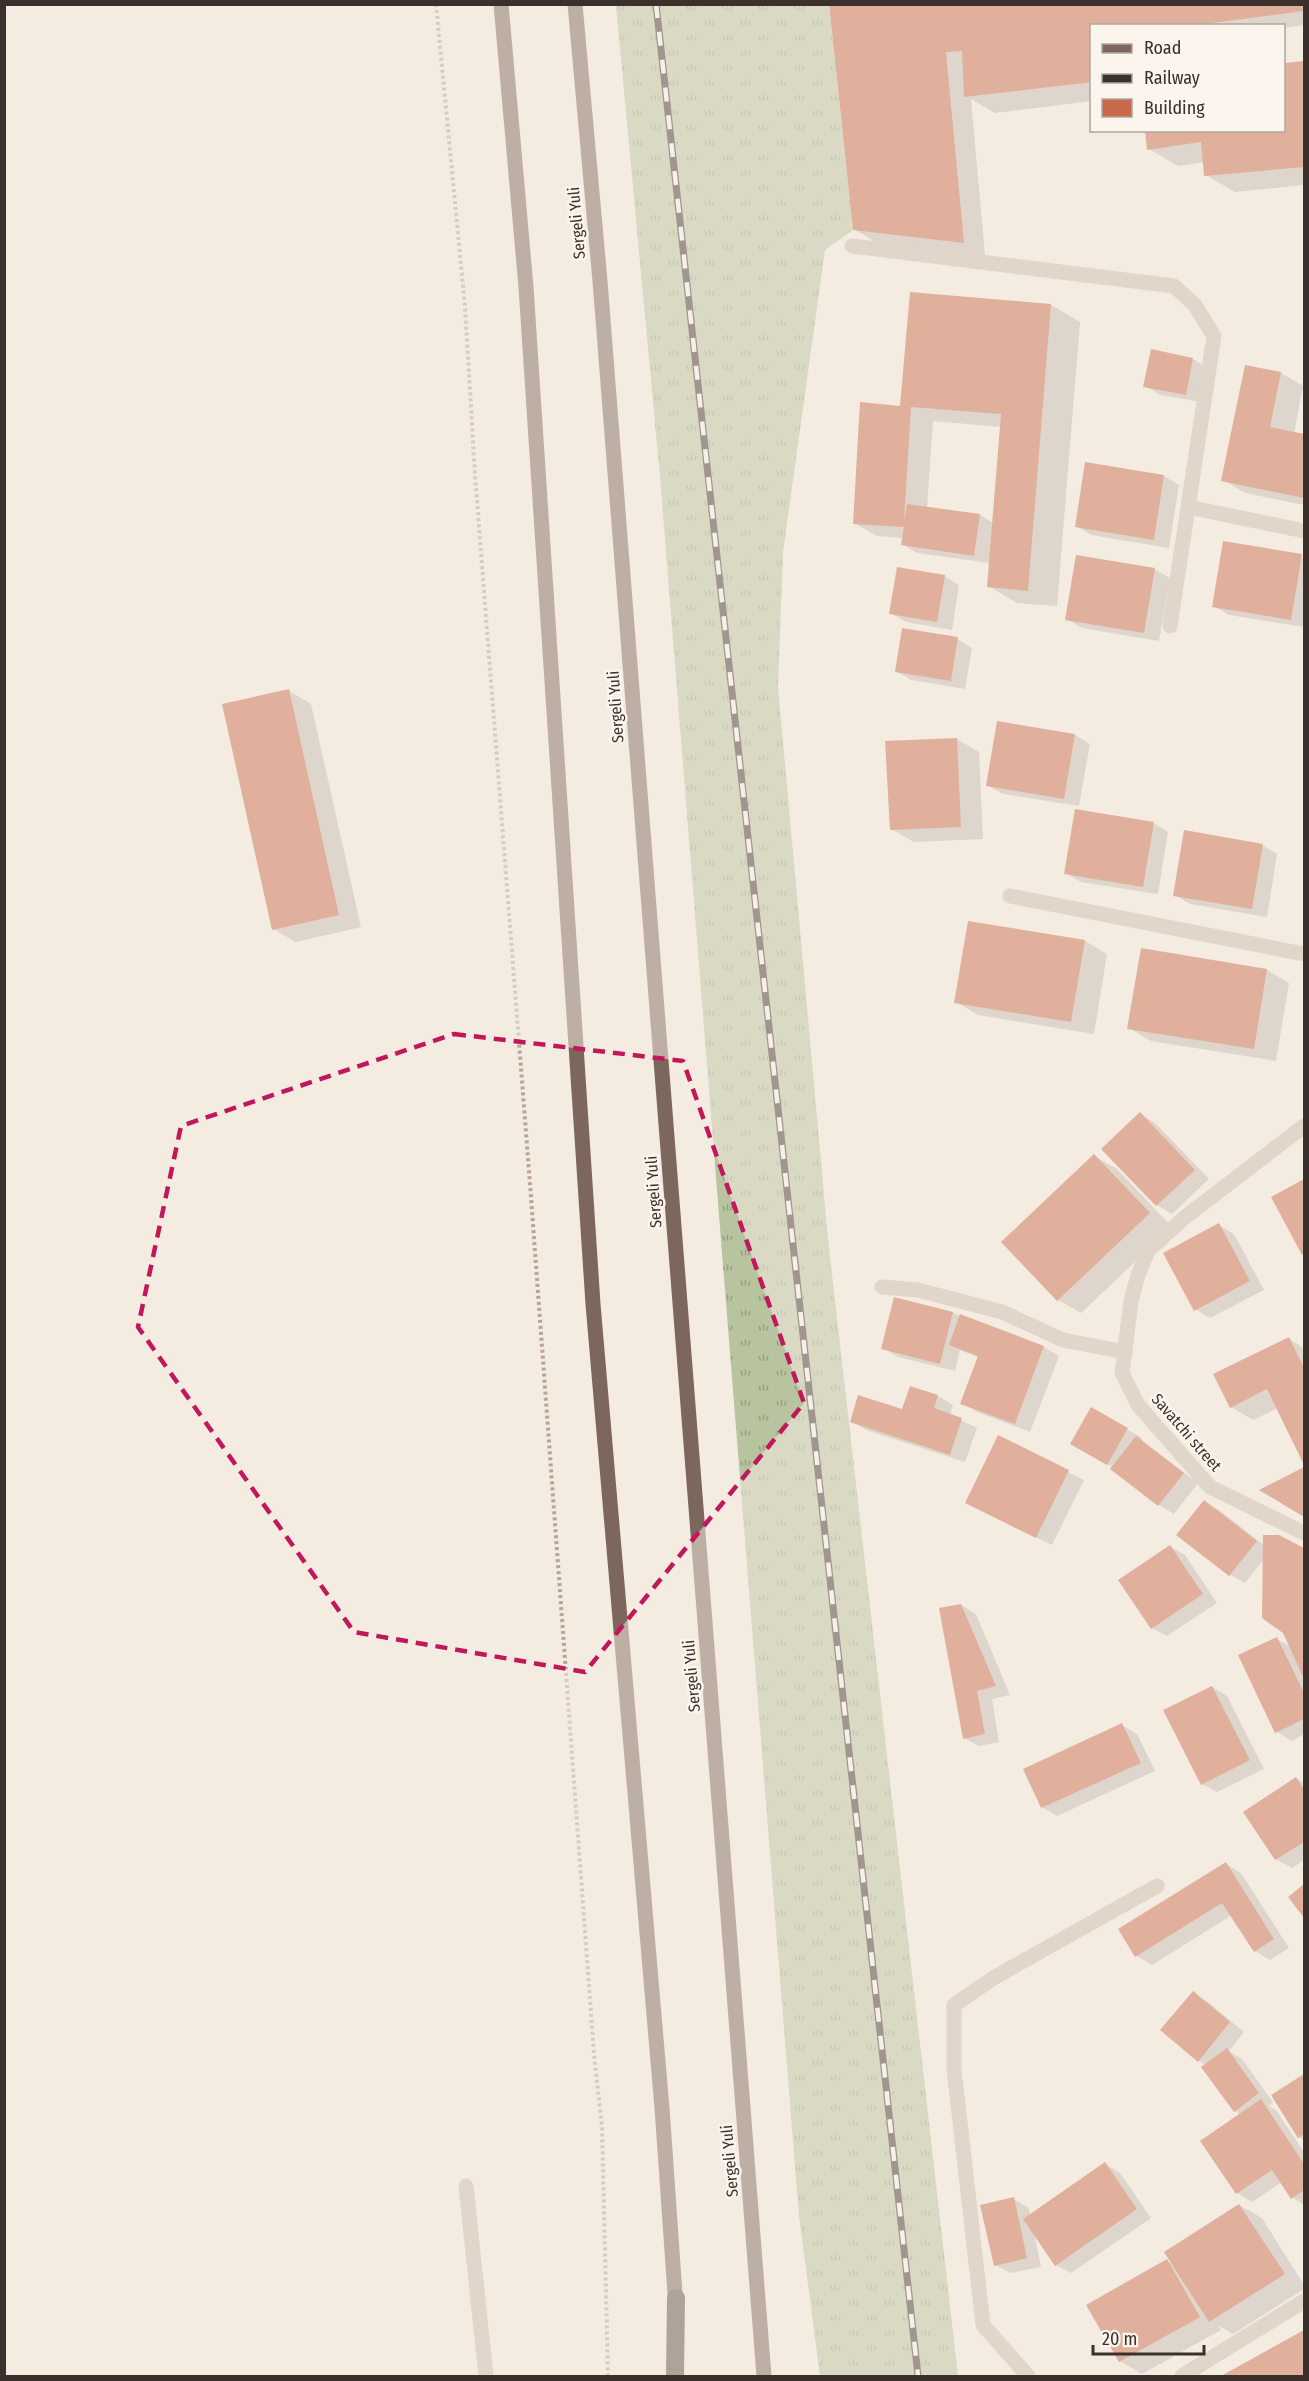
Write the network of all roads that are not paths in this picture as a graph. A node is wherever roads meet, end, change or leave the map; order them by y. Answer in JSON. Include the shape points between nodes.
{"nodes":[{"id":1,"x":501,"y":4,"type":"edge"},
{"id":2,"x":575,"y":4,"type":"edge"},
{"id":3,"x":852,"y":246,"type":"dead end"},
{"id":4,"x":1188,"y":507,"type":"junction"},
{"id":5,"x":1305,"y":531,"type":"edge"},
{"id":6,"x":1170,"y":626,"type":"dead end"},
{"id":7,"x":1010,"y":896,"type":"dead end"},
{"id":8,"x":1305,"y":954,"type":"edge"},
{"id":9,"x":1305,"y":1126,"type":"edge"},
{"id":10,"x":882,"y":1287,"type":"dead end"},
{"id":11,"x":1125,"y":1352,"type":"junction"},
{"id":12,"x":1305,"y":1533,"type":"edge"},
{"id":13,"x":1157,"y":1886,"type":"dead end"},
{"id":14,"x":466,"y":2186,"type":"dead end"},
{"id":15,"x":676,"y":2298,"type":"junction"},
{"id":16,"x":1305,"y":2301,"type":"edge"},
{"id":17,"x":486,"y":2376,"type":"edge"},
{"id":18,"x":675,"y":2376,"type":"edge"},
{"id":19,"x":680,"y":2376,"type":"edge"},
{"id":20,"x":764,"y":2376,"type":"edge"},
{"id":21,"x":1028,"y":2376,"type":"edge"},
{"id":22,"x":1182,"y":2376,"type":"edge"}],
"edges":[{"from":1,"to":15,"type":"main road","via":[[526,287],[593,1304]]},
{"from":2,"to":20,"type":"main road","name":"Sergeli Yuli"},
{"from":3,"to":4,"type":"street","via":[[1174,286],[1194,304],[1214,336]]},
{"from":4,"to":5,"type":"street"},
{"from":4,"to":6,"type":"street"},
{"from":7,"to":8,"type":"street"},
{"from":9,"to":11,"type":"street","name":"Savatchi street","via":[[1184,1218],[1148,1251],[1131,1301]]},
{"from":10,"to":11,"type":"street","via":[[918,1290],[1002,1312],[1064,1340]]},
{"from":11,"to":12,"type":"street","name":"Savatchi street","via":[[1122,1373],[1138,1405],[1210,1487]]},
{"from":13,"to":21,"type":"street","via":[[995,1977],[954,2005],[954,2069],[983,2325]]},
{"from":14,"to":17,"type":"street"},
{"from":15,"to":18,"type":"highway"},
{"from":15,"to":19,"type":"main road"},
{"from":16,"to":22,"type":"street"}]}
